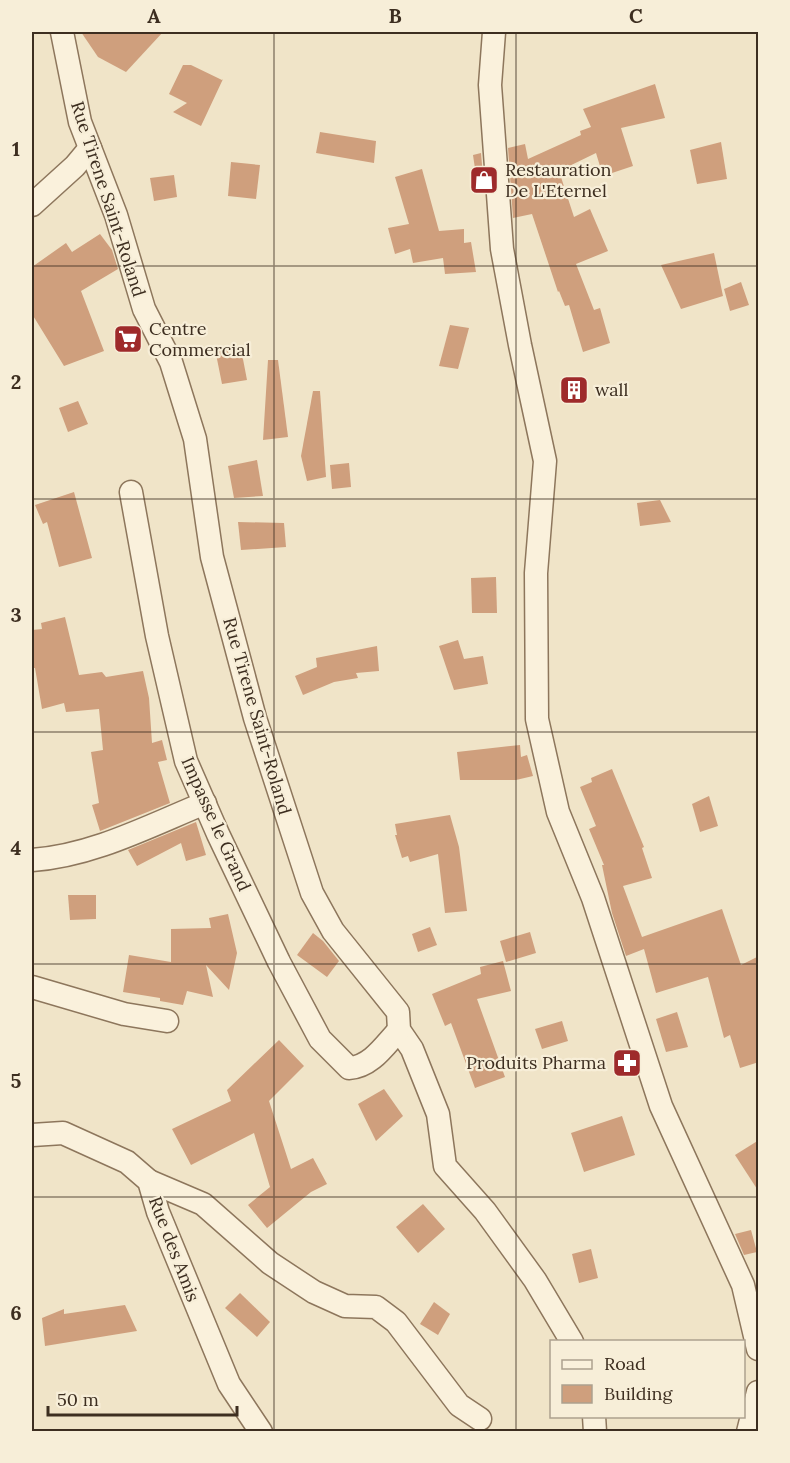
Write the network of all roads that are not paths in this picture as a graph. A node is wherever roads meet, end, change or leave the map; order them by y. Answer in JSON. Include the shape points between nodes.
{"nodes":[{"id":1,"x":62,"y":32,"type":"edge"},
{"id":2,"x":494,"y":32,"type":"edge"},
{"id":3,"x":90,"y":148,"type":"junction"},
{"id":4,"x":32,"y":206,"type":"edge"},
{"id":5,"x":131,"y":492,"type":"dead end"},
{"id":6,"x":205,"y":803,"type":"junction"},
{"id":7,"x":32,"y":860,"type":"edge"},
{"id":8,"x":32,"y":987,"type":"edge"},
{"id":9,"x":167,"y":1021,"type":"dead end"},
{"id":10,"x":399,"y":1030,"type":"junction"},
{"id":11,"x":32,"y":1135,"type":"edge"},
{"id":12,"x":149,"y":1181,"type":"junction"},
{"id":13,"x":571,"y":1340,"type":"edge"},
{"id":14,"x":759,"y":1349,"type":"edge"},
{"id":15,"x":759,"y":1392,"type":"edge"},
{"id":16,"x":480,"y":1419,"type":"dead end"},
{"id":17,"x":261,"y":1431,"type":"edge"},
{"id":18,"x":748,"y":1431,"type":"edge"}],
"edges":[{"from":1,"to":3,"type":"street","name":"Rue Tirene Saint-Roland","via":[[80,122]]},
{"from":2,"to":14,"type":"street","via":[[490,85],[502,249],[545,461],[536,573],[537,719],[558,812],[593,898],[661,1106],[743,1285]]},
{"from":3,"to":4,"type":"street"},
{"from":3,"to":10,"type":"street","name":"Rue Tirene Saint-Roland","via":[[116,215],[144,309],[171,362],[195,439],[212,557],[255,718],[312,893],[333,931],[398,1012]]},
{"from":5,"to":6,"type":"street","name":"Impasse le Grand","via":[[157,636],[186,761]]},
{"from":6,"to":7,"type":"street","via":[[120,838],[57,858]]},
{"from":6,"to":10,"type":"street","name":"Impasse le Grand","via":[[279,962],[320,1039],[349,1068],[359,1068]]},
{"from":8,"to":9,"type":"street","via":[[124,1014]]},
{"from":10,"to":13,"type":"street","name":"Rue Tirene Saint-Roland","via":[[412,1049],[438,1114],[445,1166],[485,1211],[535,1280]]},
{"from":11,"to":12,"type":"street","name":"Rue des Amis","via":[[63,1133],[128,1162]]},
{"from":12,"to":16,"type":"street","via":[[203,1204],[270,1263],[314,1292],[345,1306],[376,1307],[396,1322],[459,1405]]},
{"from":12,"to":17,"type":"street","name":"Rue des Amis","via":[[229,1384]]},
{"from":15,"to":18,"type":"street"}]}
